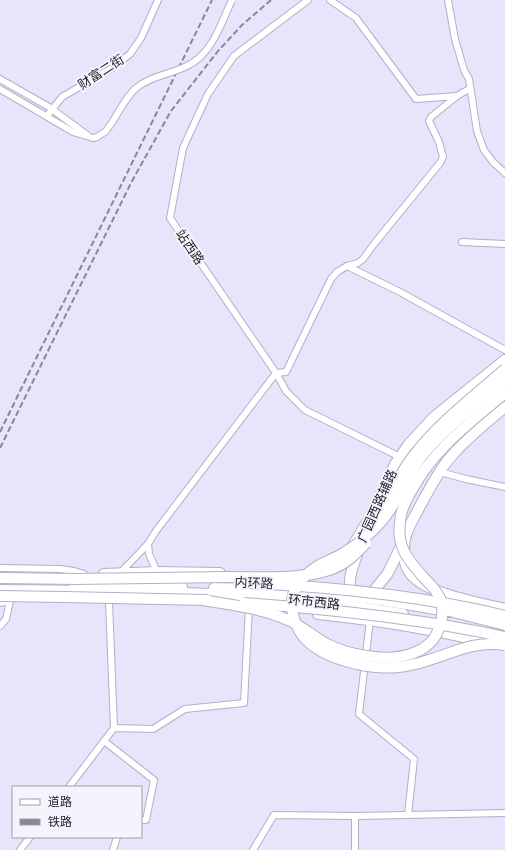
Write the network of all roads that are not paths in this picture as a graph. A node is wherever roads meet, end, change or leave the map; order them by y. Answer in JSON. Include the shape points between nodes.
{"nodes":[{"id":1,"x":158,"y":0,"type":"edge"},
{"id":2,"x":232,"y":0,"type":"edge"},
{"id":3,"x":308,"y":0,"type":"edge"},
{"id":4,"x":330,"y":0,"type":"edge"},
{"id":5,"x":448,"y":0,"type":"edge"},
{"id":6,"x":0,"y":79,"type":"edge"},
{"id":7,"x":0,"y":89,"type":"edge"},
{"id":8,"x":469,"y":89,"type":"junction"},
{"id":9,"x":457,"y":96,"type":"junction"},
{"id":10,"x":52,"y":109,"type":"junction"},
{"id":11,"x":47,"y":116,"type":"junction"},
{"id":12,"x":89,"y":136,"type":"junction"},
{"id":13,"x":505,"y":173,"type":"edge"},
{"id":14,"x":462,"y":242,"type":"dead end"},
{"id":15,"x":505,"y":244,"type":"edge"},
{"id":16,"x":347,"y":266,"type":"junction"},
{"id":17,"x":505,"y":350,"type":"edge"},
{"id":18,"x":505,"y":360,"type":"edge"},
{"id":19,"x":505,"y":370,"type":"edge"},
{"id":20,"x":276,"y":373,"type":"junction"},
{"id":21,"x":505,"y":381,"type":"edge"},
{"id":22,"x":505,"y":393,"type":"edge"},
{"id":23,"x":505,"y":407,"type":"edge"},
{"id":24,"x":400,"y":457,"type":"junction"},
{"id":25,"x":440,"y":472,"type":"junction"},
{"id":26,"x":505,"y":487,"type":"edge"},
{"id":27,"x":368,"y":519,"type":"junction"},
{"id":28,"x":407,"y":533,"type":"junction"},
{"id":29,"x":148,"y":544,"type":"junction"},
{"id":30,"x":0,"y":568,"type":"edge"},
{"id":31,"x":160,"y":572,"type":"junction"},
{"id":32,"x":0,"y":573,"type":"edge"},
{"id":33,"x":119,"y":573,"type":"junction"},
{"id":34,"x":242,"y":573,"type":"junction"},
{"id":35,"x":0,"y":578,"type":"edge"},
{"id":36,"x":73,"y":578,"type":"junction"},
{"id":37,"x":84,"y":579,"type":"junction"},
{"id":38,"x":0,"y":582,"type":"edge"},
{"id":39,"x":163,"y":586,"type":"junction"},
{"id":40,"x":0,"y":590,"type":"edge"},
{"id":41,"x":272,"y":594,"type":"junction"},
{"id":42,"x":0,"y":596,"type":"edge"},
{"id":43,"x":369,"y":596,"type":"junction"},
{"id":44,"x":353,"y":598,"type":"junction"},
{"id":45,"x":203,"y":600,"type":"junction"},
{"id":46,"x":10,"y":601,"type":"junction"},
{"id":47,"x":109,"y":602,"type":"junction"},
{"id":48,"x":0,"y":603,"type":"edge"},
{"id":49,"x":249,"y":607,"type":"junction"},
{"id":50,"x":359,"y":607,"type":"junction"},
{"id":51,"x":505,"y":609,"type":"edge"},
{"id":52,"x":381,"y":611,"type":"junction"},
{"id":53,"x":505,"y":616,"type":"edge"},
{"id":54,"x":358,"y":618,"type":"junction"},
{"id":55,"x":375,"y":621,"type":"junction"},
{"id":56,"x":505,"y":624,"type":"edge"},
{"id":57,"x":0,"y":626,"type":"edge"},
{"id":58,"x":505,"y":633,"type":"edge"},
{"id":59,"x":505,"y":637,"type":"edge"},
{"id":60,"x":505,"y":646,"type":"edge"},
{"id":61,"x":114,"y":728,"type":"junction"},
{"id":62,"x":104,"y":742,"type":"junction"},
{"id":63,"x":72,"y":786,"type":"edge"},
{"id":64,"x":505,"y":813,"type":"edge"},
{"id":65,"x":408,"y":815,"type":"junction"},
{"id":66,"x":355,"y":816,"type":"junction"},
{"id":67,"x":142,"y":820,"type":"edge"},
{"id":68,"x":29,"y":838,"type":"edge"},
{"id":69,"x":117,"y":838,"type":"edge"},
{"id":70,"x":20,"y":850,"type":"edge"},
{"id":71,"x":113,"y":850,"type":"edge"},
{"id":72,"x":253,"y":850,"type":"edge"},
{"id":73,"x":355,"y":850,"type":"edge"}],
"edges":[{"from":1,"to":10,"type":"street","name":"财富二街","via":[[141,38],[130,54],[112,68],[62,97]]},
{"from":2,"to":12,"type":"street","bridge":true,"via":[[212,42],[199,59],[182,69],[154,78],[136,89],[128,96],[101,136]]},
{"from":3,"to":20,"type":"street","name":"站西路","via":[[234,56],[208,94],[183,148],[170,218]]},
{"from":4,"to":9,"type":"street","via":[[356,18],[416,99]]},
{"from":5,"to":8,"type":"street","via":[[455,39]]},
{"from":6,"to":10,"type":"street"},
{"from":7,"to":11,"type":"street"},
{"from":8,"to":9,"type":"street"},
{"from":8,"to":13,"type":"street","via":[[477,131],[484,150]]},
{"from":9,"to":16,"type":"street","via":[[429,121],[443,157],[440,163],[363,260]]},
{"from":10,"to":11,"type":"street","name":"财富二街"},
{"from":10,"to":12,"type":"street"},
{"from":11,"to":12,"type":"street","via":[[73,132]]},
{"from":14,"to":15,"type":"street"},
{"from":16,"to":17,"type":"street"},
{"from":16,"to":20,"type":"street","via":[[331,279],[286,372]]},
{"from":18,"to":24,"type":"main road","name":"广园西路辅路","via":[[429,422]]},
{"from":19,"to":36,"type":"main road","bridge":true,"via":[[450,416],[424,442],[403,472],[366,543],[341,565],[298,575]]},
{"from":20,"to":24,"type":"street","name":"站西路","via":[[286,391],[305,410]]},
{"from":20,"to":29,"type":"street"},
{"from":21,"to":60,"type":"main road","bridge":true,"via":[[451,426],[426,452],[407,478],[386,516],[369,534],[302,579],[294,591],[292,608],[294,621],[300,633],[311,644],[339,659],[369,666],[408,666],[467,646]]},
{"from":22,"to":45,"type":"main road","name":"内环路","bridge":true,"via":[[440,450],[415,484],[401,513],[398,530],[402,549],[441,602],[442,619],[436,637],[425,648],[416,653],[394,657],[369,657],[336,648],[279,617]]},
{"from":23,"to":25,"type":"main road","via":[[456,451]]},
{"from":24,"to":27,"type":"main road","name":"广园西路辅路"},
{"from":25,"to":26,"type":"street"},
{"from":25,"to":28,"type":"main road"},
{"from":27,"to":34,"type":"main road","via":[[344,560],[331,570],[321,573]]},
{"from":27,"to":44,"type":"main road","name":"广园西路辅路","via":[[351,572],[350,589]]},
{"from":28,"to":43,"type":"main road","via":[[388,573]]},
{"from":28,"to":51,"type":"main road","via":[[406,567],[416,580],[449,596]]},
{"from":29,"to":31,"type":"street","via":[[149,554]]},
{"from":29,"to":33,"type":"street"},
{"from":30,"to":37,"type":"street","via":[[60,569],[74,571]]},
{"from":31,"to":33,"type":"main road"},
{"from":31,"to":34,"type":"main road"},
{"from":31,"to":39,"type":"street"},
{"from":32,"to":37,"type":"main road"},
{"from":33,"to":37,"type":"main road"},
{"from":34,"to":41,"type":"main road"},
{"from":35,"to":36,"type":"main road","name":"内环路","bridge":true},
{"from":36,"to":43,"type":"main road","name":"内环路","bridge":true,"via":[[285,585]]},
{"from":37,"to":38,"type":"main road","name":"环市西路"},
{"from":37,"to":39,"type":"main road","name":"环市西路"},
{"from":39,"to":41,"type":"main road","name":"环市西路"},
{"from":40,"to":41,"type":"main road","name":"环市西路"},
{"from":41,"to":44,"type":"main road","name":"环市西路"},
{"from":41,"to":50,"type":"main road","name":"环市西路"},
{"from":42,"to":45,"type":"main road","name":"内环路","bridge":true},
{"from":43,"to":44,"type":"main road","name":"环市西路"},
{"from":43,"to":50,"type":"main road"},
{"from":43,"to":53,"type":"main road","name":"内环路","bridge":true,"via":[[456,605]]},
{"from":43,"to":56,"type":"main road","bridge":true},
{"from":44,"to":50,"type":"main road","name":"广园西路辅路"},
{"from":45,"to":59,"type":"main road","name":"内环路","bridge":true,"via":[[345,611],[457,627]]},
{"from":46,"to":47,"type":"main road"},
{"from":46,"to":48,"type":"street"},
{"from":46,"to":57,"type":"street","via":[[6,618]]},
{"from":47,"to":49,"type":"main road"},
{"from":47,"to":61,"type":"street"},
{"from":49,"to":54,"type":"main road"},
{"from":49,"to":61,"type":"street","via":[[244,703],[185,709],[153,730]]},
{"from":50,"to":52,"type":"main road","name":"环市西路"},
{"from":50,"to":54,"type":"main road"},
{"from":52,"to":55,"type":"main road"},
{"from":52,"to":58,"type":"main road","name":"环市西路"},
{"from":54,"to":55,"type":"main road"},
{"from":55,"to":60,"type":"main road"},
{"from":55,"to":65,"type":"street","via":[[359,714],[414,759]]},
{"from":61,"to":62,"type":"street"},
{"from":62,"to":63,"type":"street"},
{"from":62,"to":67,"type":"street","via":[[154,780],[146,820]]},
{"from":64,"to":65,"type":"street"},
{"from":65,"to":66,"type":"street"},
{"from":66,"to":72,"type":"street","via":[[274,815]]},
{"from":66,"to":73,"type":"street"},
{"from":68,"to":70,"type":"street"},
{"from":69,"to":71,"type":"street"}]}
